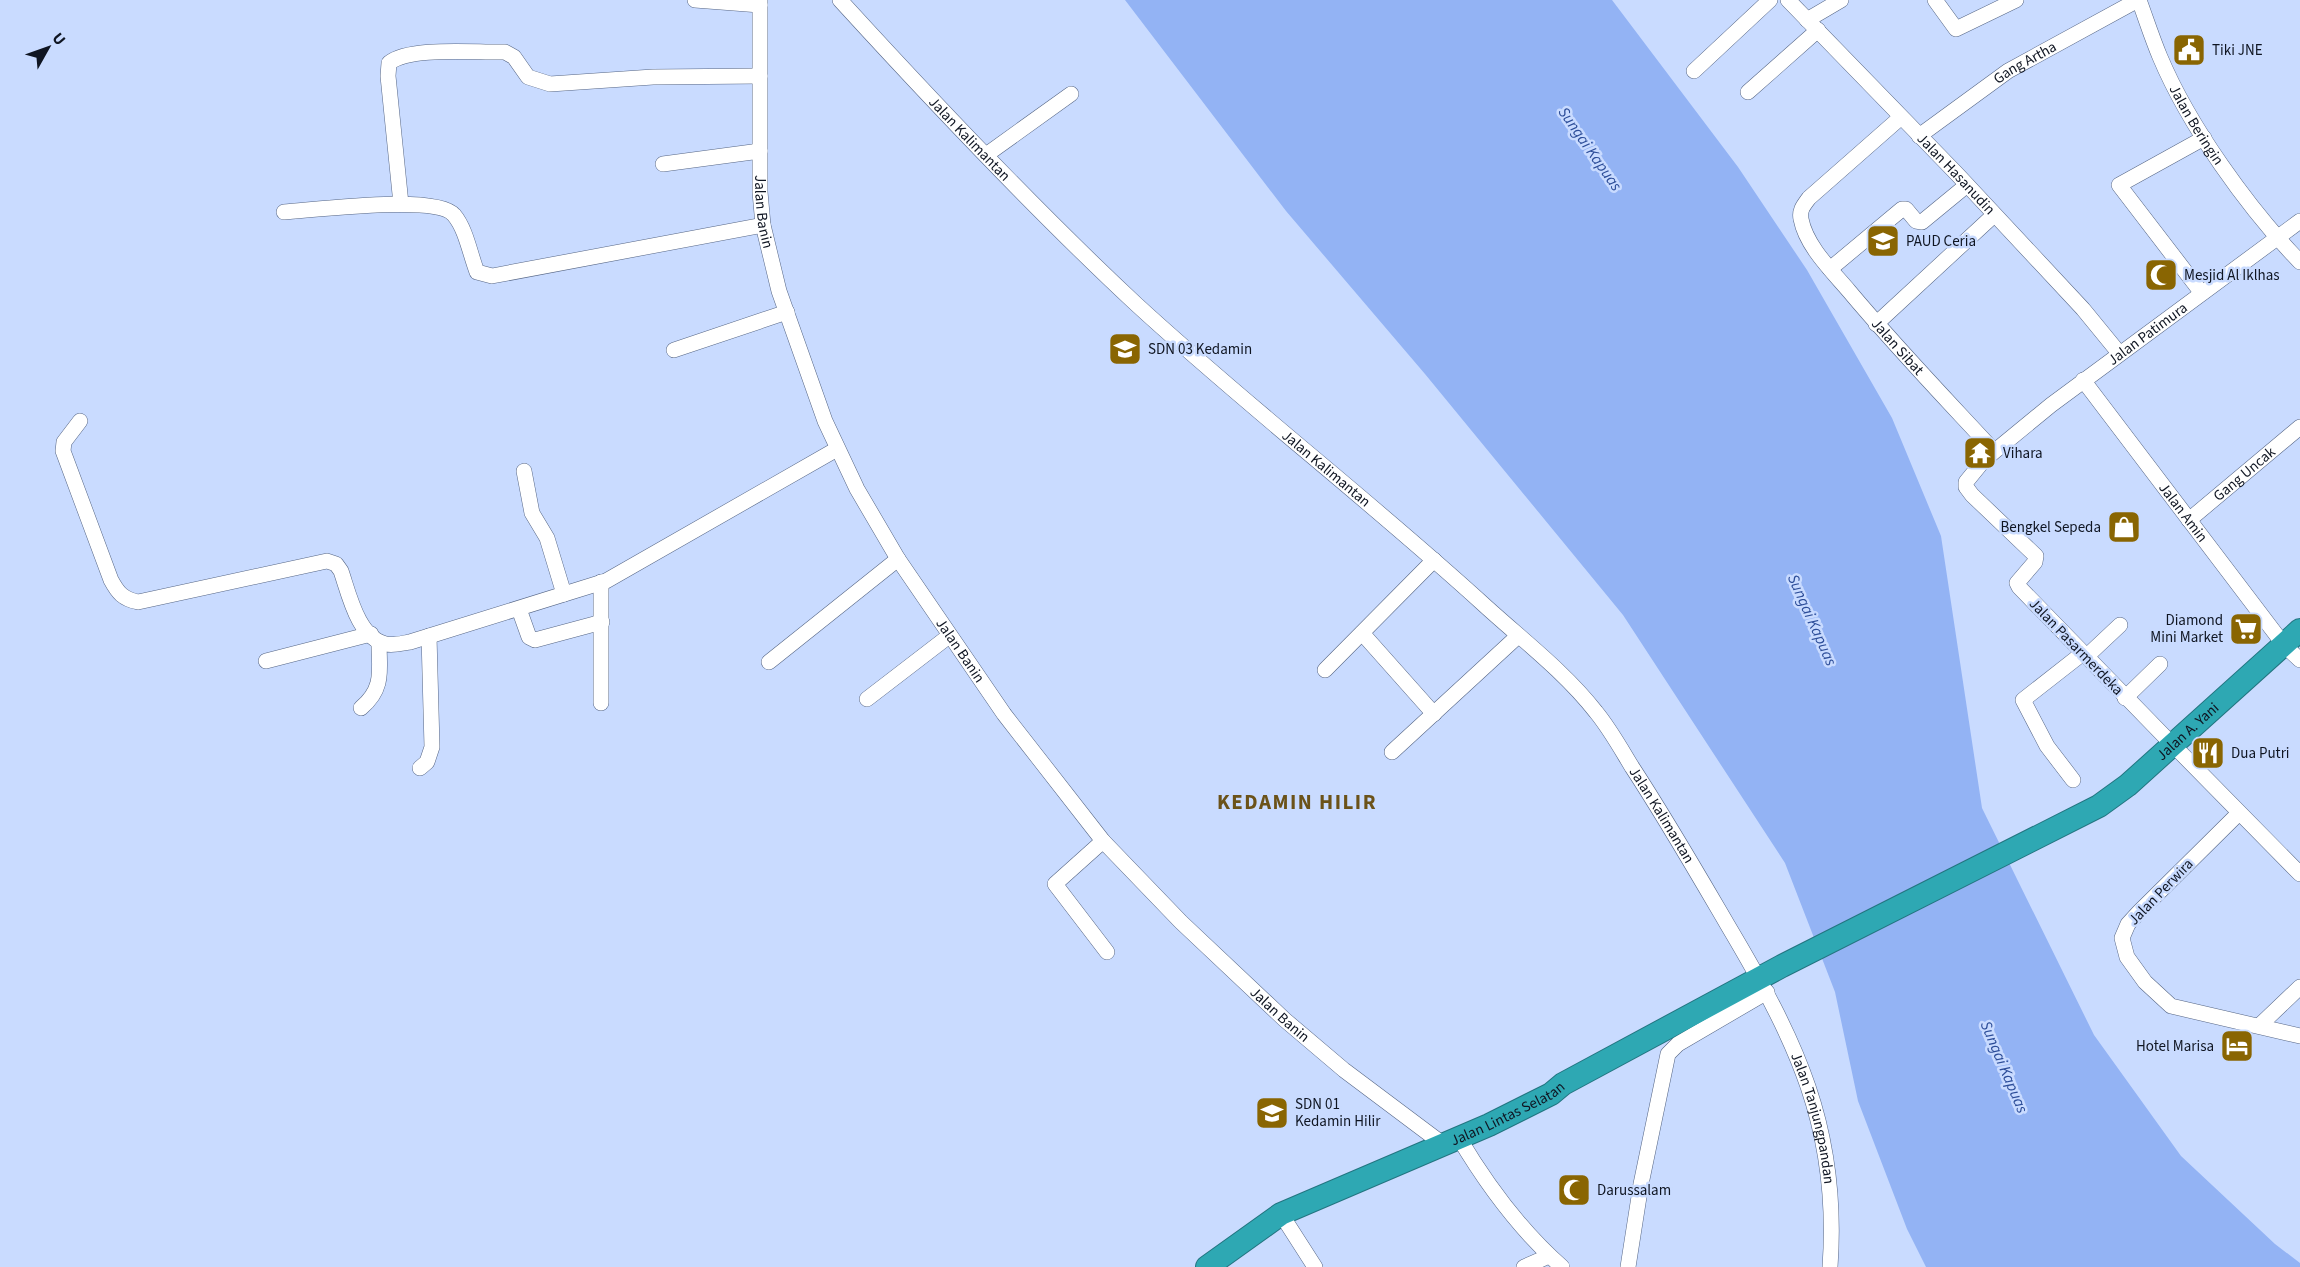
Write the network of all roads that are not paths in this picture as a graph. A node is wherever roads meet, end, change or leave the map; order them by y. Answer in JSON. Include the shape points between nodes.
{"nodes":[{"id":1,"x":694,"y":0,"type":"edge"},
{"id":2,"x":840,"y":0,"type":"edge"},
{"id":3,"x":1770,"y":0,"type":"edge"},
{"id":4,"x":1788,"y":0,"type":"edge"},
{"id":5,"x":1841,"y":0,"type":"edge"},
{"id":6,"x":1935,"y":0,"type":"edge"},
{"id":7,"x":2016,"y":0,"type":"edge"},
{"id":8,"x":2139,"y":0,"type":"edge"},
{"id":9,"x":760,"y":2,"type":"edge"},
{"id":10,"x":1813,"y":25,"type":"junction"},
{"id":11,"x":1694,"y":71,"type":"dead end"},
{"id":12,"x":760,"y":76,"type":"junction"},
{"id":13,"x":1748,"y":92,"type":"dead end"},
{"id":14,"x":1071,"y":94,"type":"dead end"},
{"id":15,"x":1900,"y":118,"type":"junction"},
{"id":16,"x":1919,"y":136,"type":"junction"},
{"id":17,"x":2204,"y":138,"type":"junction"},
{"id":18,"x":760,"y":151,"type":"junction"},
{"id":19,"x":986,"y":155,"type":"junction"},
{"id":20,"x":663,"y":164,"type":"dead end"},
{"id":21,"x":1967,"y":185,"type":"junction"},
{"id":22,"x":400,"y":204,"type":"junction"},
{"id":23,"x":284,"y":212,"type":"dead end"},
{"id":24,"x":1994,"y":215,"type":"junction"},
{"id":25,"x":2300,"y":221,"type":"edge"},
{"id":26,"x":763,"y":225,"type":"junction"},
{"id":27,"x":2276,"y":237,"type":"junction"},
{"id":28,"x":2300,"y":262,"type":"edge"},
{"id":29,"x":1830,"y":269,"type":"junction"},
{"id":30,"x":2201,"y":291,"type":"junction"},
{"id":31,"x":787,"y":312,"type":"junction"},
{"id":32,"x":1876,"y":324,"type":"junction"},
{"id":33,"x":674,"y":350,"type":"dead end"},
{"id":34,"x":2119,"y":353,"type":"junction"},
{"id":35,"x":2083,"y":380,"type":"junction"},
{"id":36,"x":80,"y":421,"type":"dead end"},
{"id":37,"x":2300,"y":427,"type":"edge"},
{"id":38,"x":837,"y":449,"type":"junction"},
{"id":39,"x":1994,"y":451,"type":"junction"},
{"id":40,"x":524,"y":471,"type":"dead end"},
{"id":41,"x":2190,"y":520,"type":"junction"},
{"id":42,"x":898,"y":559,"type":"junction"},
{"id":43,"x":1434,"y":560,"type":"junction"},
{"id":44,"x":601,"y":582,"type":"junction"},
{"id":45,"x":564,"y":594,"type":"junction"},
{"id":46,"x":519,"y":609,"type":"junction"},
{"id":47,"x":602,"y":622,"type":"junction"},
{"id":48,"x":2120,"y":625,"type":"dead end"},
{"id":49,"x":1362,"y":633,"type":"junction"},
{"id":50,"x":429,"y":636,"type":"junction"},
{"id":51,"x":949,"y":636,"type":"junction"},
{"id":52,"x":1518,"y":636,"type":"junction"},
{"id":53,"x":375,"y":638,"type":"junction"},
{"id":54,"x":2295,"y":645,"type":"edge"},
{"id":55,"x":2085,"y":655,"type":"junction"},
{"id":56,"x":266,"y":661,"type":"dead end"},
{"id":57,"x":769,"y":662,"type":"dead end"},
{"id":58,"x":2160,"y":664,"type":"dead end"},
{"id":59,"x":1325,"y":670,"type":"dead end"},
{"id":60,"x":2125,"y":698,"type":"junction"},
{"id":61,"x":867,"y":699,"type":"dead end"},
{"id":62,"x":601,"y":703,"type":"dead end"},
{"id":63,"x":362,"y":708,"type":"dead end"},
{"id":64,"x":1434,"y":714,"type":"junction"},
{"id":65,"x":2165,"y":737,"type":"dead end"},
{"id":66,"x":2179,"y":751,"type":"dead end"},
{"id":67,"x":1392,"y":752,"type":"dead end"},
{"id":68,"x":420,"y":768,"type":"dead end"},
{"id":69,"x":2073,"y":780,"type":"dead end"},
{"id":70,"x":2239,"y":813,"type":"junction"},
{"id":71,"x":1103,"y":841,"type":"junction"},
{"id":72,"x":2300,"y":874,"type":"edge"},
{"id":73,"x":1107,"y":952,"type":"dead end"},
{"id":74,"x":1782,"y":966,"type":"joint"},
{"id":75,"x":1764,"y":985,"type":"junction"},
{"id":76,"x":2300,"y":987,"type":"edge"},
{"id":77,"x":2259,"y":1026,"type":"junction"},
{"id":78,"x":2300,"y":1036,"type":"edge"},
{"id":79,"x":1456,"y":1136,"type":"junction"},
{"id":80,"x":1281,"y":1214,"type":"junction"},
{"id":81,"x":1549,"y":1256,"type":"junction"},
{"id":82,"x":1188,"y":1267,"type":"edge"},
{"id":83,"x":1207,"y":1267,"type":"edge"},
{"id":84,"x":1316,"y":1267,"type":"edge"},
{"id":85,"x":1524,"y":1267,"type":"edge"},
{"id":86,"x":1562,"y":1267,"type":"edge"},
{"id":87,"x":1628,"y":1267,"type":"edge"},
{"id":88,"x":1830,"y":1267,"type":"edge"}],
"edges":[{"from":1,"to":9,"type":"street"},
{"from":2,"to":19,"type":"street","name":"Jalan Kalimantan"},
{"from":3,"to":11,"type":"street"},
{"from":4,"to":10,"type":"street","name":"Jalan Hasanudin"},
{"from":5,"to":10,"type":"street"},
{"from":6,"to":7,"type":"street","via":[[1956,29]]},
{"from":8,"to":16,"type":"street","name":"Gang Artha","via":[[2008,71]]},
{"from":8,"to":17,"type":"street","name":"Jalan Beringin","via":[[2160,57]]},
{"from":9,"to":12,"type":"street","name":"Jalan Banin"},
{"from":10,"to":13,"type":"street"},
{"from":10,"to":15,"type":"street","name":"Jalan Hasanudin"},
{"from":12,"to":18,"type":"street","name":"Jalan Banin"},
{"from":12,"to":22,"type":"street","via":[[653,77],[550,84],[528,77],[514,57],[505,52],[396,57],[389,63],[388,76]]},
{"from":14,"to":19,"type":"street"},
{"from":15,"to":16,"type":"street","name":"Jalan Hasanudin"},
{"from":15,"to":29,"type":"street","name":"Jalan Sibat","via":[[1809,198],[1801,210],[1807,236]]},
{"from":16,"to":21,"type":"street","name":"Jalan Hasanudin"},
{"from":17,"to":27,"type":"street","name":"Jalan Beringin"},
{"from":17,"to":30,"type":"street","via":[[2119,185]]},
{"from":18,"to":20,"type":"street"},
{"from":18,"to":26,"type":"street","name":"Jalan Banin"},
{"from":19,"to":43,"type":"street","name":"Jalan Kalimantan","via":[[1138,305]]},
{"from":21,"to":24,"type":"street","name":"Jalan Hasanudin"},
{"from":21,"to":29,"type":"street","via":[[1922,222],[1902,209]]},
{"from":22,"to":23,"type":"street"},
{"from":22,"to":26,"type":"street","via":[[448,210],[459,224],[477,272],[492,276]]},
{"from":24,"to":32,"type":"street"},
{"from":24,"to":34,"type":"street","name":"Jalan Hasanudin","via":[[2084,309]]},
{"from":25,"to":27,"type":"street","name":"Jalan Patimura"},
{"from":26,"to":31,"type":"street","name":"Jalan Banin"},
{"from":27,"to":28,"type":"street","name":"Jalan Beringin"},
{"from":27,"to":30,"type":"street","name":"Jalan Patimura"},
{"from":29,"to":32,"type":"street","name":"Jalan Sibat"},
{"from":30,"to":34,"type":"street","name":"Jalan Patimura"},
{"from":31,"to":33,"type":"street"},
{"from":31,"to":38,"type":"street","name":"Jalan Banin"},
{"from":32,"to":39,"type":"street","name":"Jalan Sibat"},
{"from":34,"to":35,"type":"street","name":"Jalan Patimura"},
{"from":35,"to":39,"type":"street","name":"Jalan Pasarmerdeka"},
{"from":35,"to":41,"type":"street","name":"Jalan Amin"},
{"from":36,"to":53,"type":"street","via":[[64,442],[63,450],[111,580],[127,600],[138,602],[327,561],[341,571],[361,623]]},
{"from":37,"to":41,"type":"street","name":"Gang Uncak"},
{"from":38,"to":42,"type":"street","name":"Jalan Banin"},
{"from":38,"to":44,"type":"street"},
{"from":39,"to":55,"type":"street","name":"Jalan Pasarmerdeka","via":[[1970,474],[1966,487],[2032,551],[2035,562],[2019,579],[2019,587]]},
{"from":40,"to":45,"type":"street","via":[[532,513],[547,538]]},
{"from":41,"to":54,"type":"street","name":"Jalan Amin"},
{"from":42,"to":51,"type":"street","name":"Jalan Banin"},
{"from":42,"to":57,"type":"street"},
{"from":43,"to":49,"type":"street"},
{"from":43,"to":52,"type":"street","name":"Jalan Kalimantan"},
{"from":44,"to":45,"type":"street"},
{"from":44,"to":47,"type":"street"},
{"from":45,"to":46,"type":"street"},
{"from":46,"to":47,"type":"street","via":[[529,637],[535,640]]},
{"from":46,"to":50,"type":"street"},
{"from":47,"to":62,"type":"street"},
{"from":48,"to":55,"type":"street"},
{"from":49,"to":59,"type":"street"},
{"from":49,"to":64,"type":"street"},
{"from":50,"to":53,"type":"street","via":[[388,645]]},
{"from":50,"to":68,"type":"street","via":[[432,747],[427,762]]},
{"from":51,"to":61,"type":"street"},
{"from":51,"to":71,"type":"street","name":"Jalan Banin","via":[[1050,776]]},
{"from":52,"to":64,"type":"street"},
{"from":52,"to":75,"type":"street","name":"Jalan Kalimantan","via":[[1597,713]]},
{"from":53,"to":56,"type":"street"},
{"from":53,"to":63,"type":"street","via":[[379,685]]},
{"from":54,"to":74,"type":"highway","name":"Jalan A. Yani","via":[[2099,806]]},
{"from":55,"to":60,"type":"street","name":"Jalan Pasarmerdeka"},
{"from":55,"to":69,"type":"street","via":[[2023,700],[2047,746]]},
{"from":58,"to":60,"type":"street"},
{"from":60,"to":65,"type":"street","name":"Jalan Pasarmerdeka"},
{"from":64,"to":67,"type":"street"},
{"from":66,"to":70,"type":"street"},
{"from":70,"to":72,"type":"street"},
{"from":70,"to":77,"type":"street","name":"Jalan Perwira","via":[[2134,918],[2122,938],[2127,957],[2145,982],[2171,1006]]},
{"from":71,"to":73,"type":"street","via":[[1055,884]]},
{"from":71,"to":79,"type":"street","name":"Jalan Banin","via":[[1181,922],[1285,1020]]},
{"from":74,"to":75,"type":"highway","name":"Jalan Lintas Selatan"},
{"from":75,"to":79,"type":"highway","name":"Jalan Lintas Selatan","via":[[1563,1084],[1555,1083]]},
{"from":75,"to":87,"type":"street","via":[[1668,1054]]},
{"from":75,"to":88,"type":"street","name":"Jalan Tanjungpandan","via":[[1819,1115],[1831,1184]]},
{"from":76,"to":77,"type":"street"},
{"from":77,"to":78,"type":"street"},
{"from":79,"to":80,"type":"highway","name":"Jalan Lintas Selatan"},
{"from":79,"to":81,"type":"street","name":"Jalan Banin"},
{"from":79,"to":82,"type":"highway","name":"Jalan Lintas Selatan","via":[[1273,1206]]},
{"from":80,"to":83,"type":"highway","name":"Jalan Lintas Selatan"},
{"from":80,"to":84,"type":"street"},
{"from":81,"to":85,"type":"street"},
{"from":81,"to":86,"type":"street","name":"Jalan Banin"}]}
